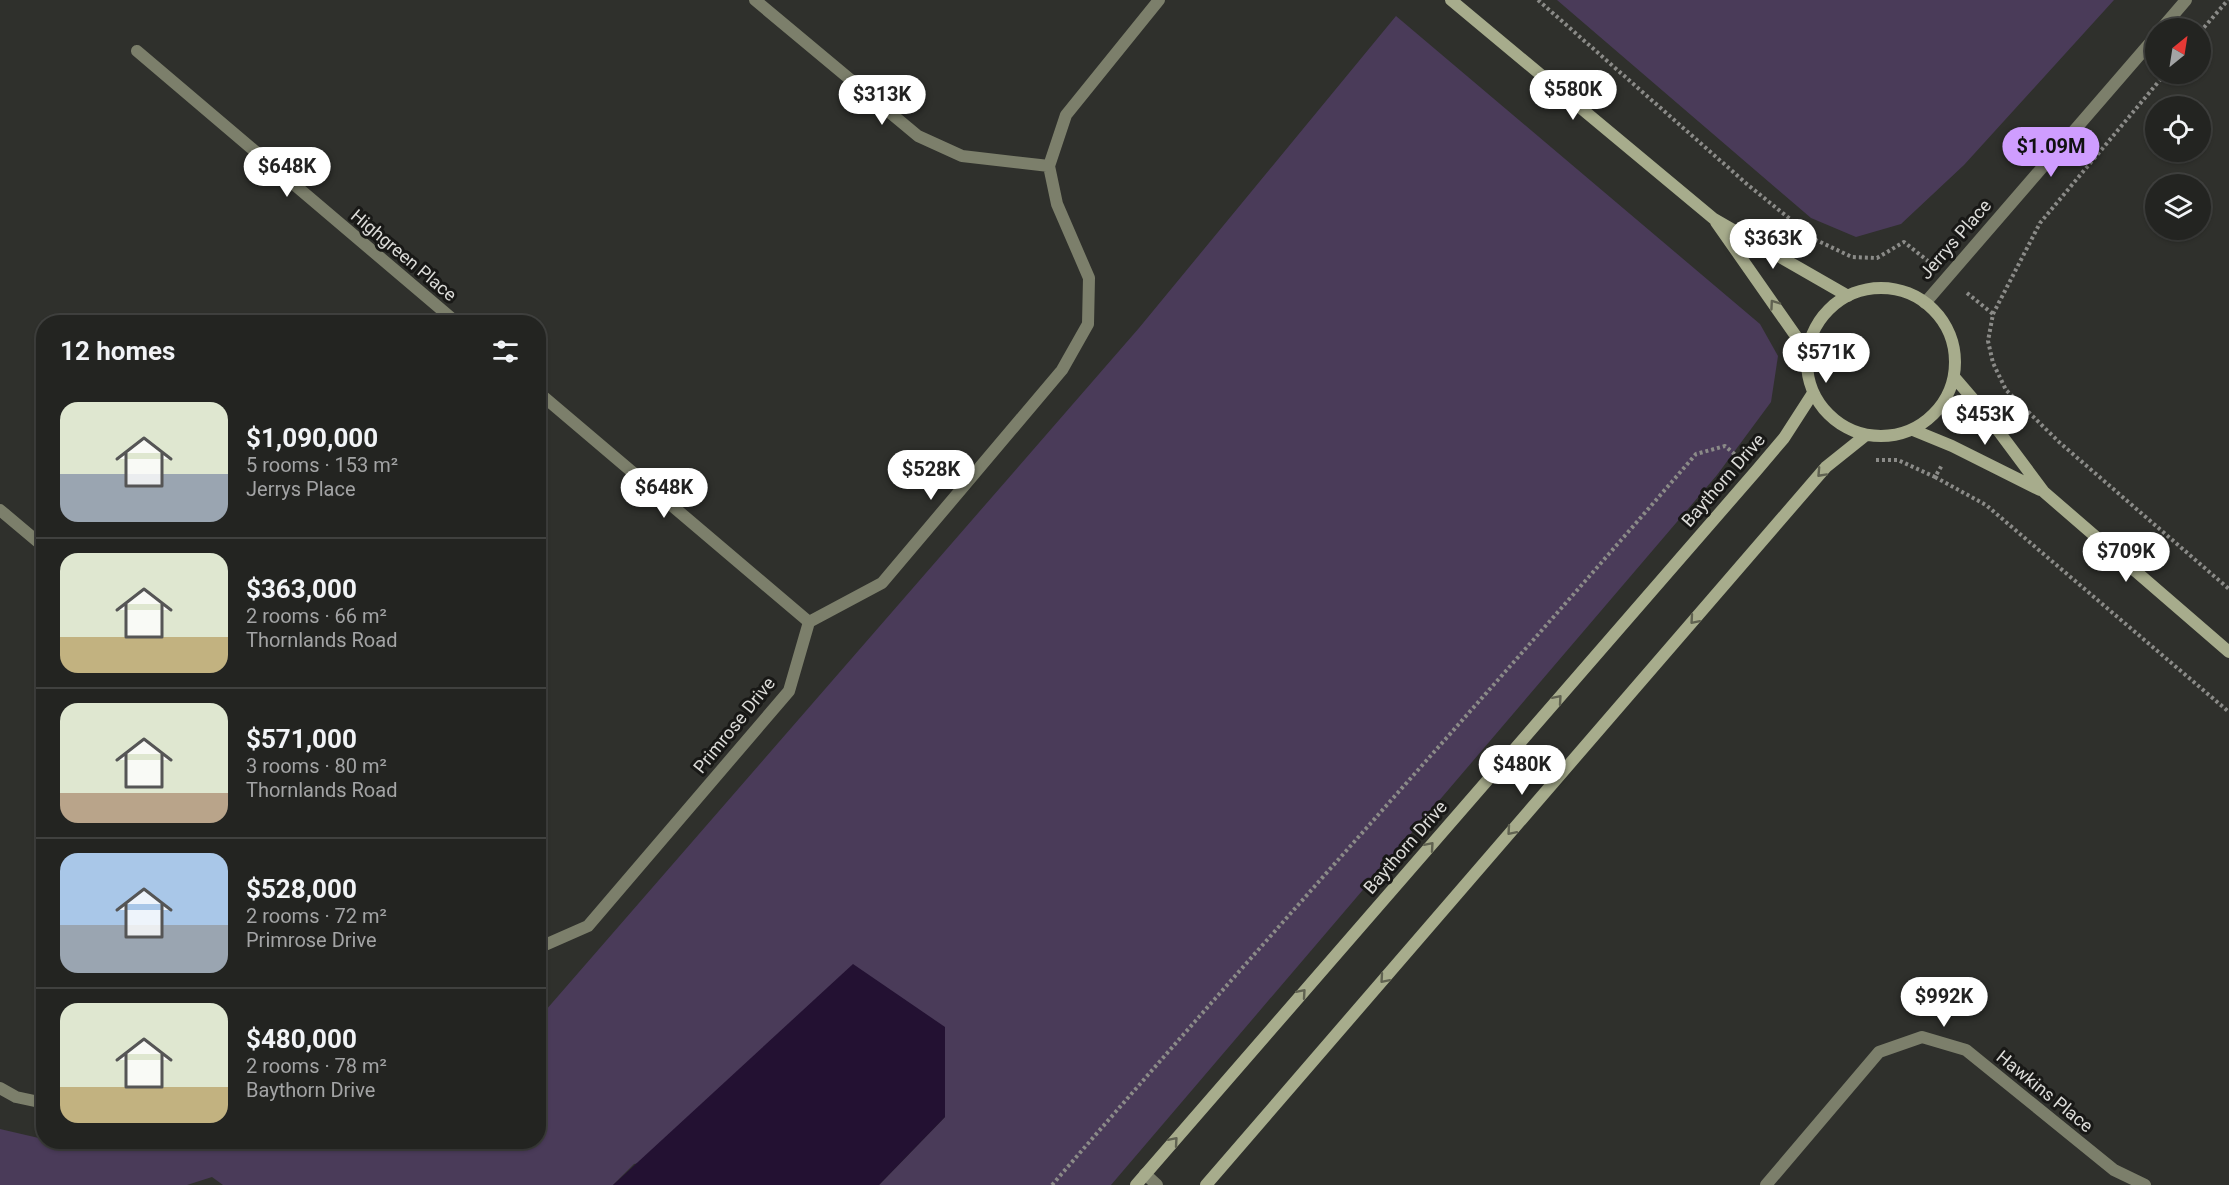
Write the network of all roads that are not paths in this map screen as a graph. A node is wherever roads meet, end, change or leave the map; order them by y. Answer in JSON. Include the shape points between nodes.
{"nodes":[{"id":1,"x":755,"y":0,"type":"edge"},
{"id":2,"x":1159,"y":0,"type":"edge"},
{"id":3,"x":1451,"y":0,"type":"edge"},
{"id":4,"x":2186,"y":0,"type":"edge"},
{"id":5,"x":2171,"y":18,"type":"edge"},
{"id":6,"x":2145,"y":49,"type":"edge"},
{"id":7,"x":137,"y":51,"type":"dead end"},
{"id":8,"x":1049,"y":166,"type":"junction"},
{"id":9,"x":1714,"y":219,"type":"junction"},
{"id":10,"x":1848,"y":296,"type":"junction"},
{"id":11,"x":1925,"y":303,"type":"junction"},
{"id":12,"x":448,"y":315,"type":"edge"},
{"id":13,"x":1807,"y":352,"type":"junction"},
{"id":14,"x":1954,"y":377,"type":"junction"},
{"id":15,"x":1813,"y":393,"type":"junction"},
{"id":16,"x":546,"y":399,"type":"edge"},
{"id":17,"x":1913,"y":430,"type":"junction"},
{"id":18,"x":1866,"y":435,"type":"junction"},
{"id":19,"x":2044,"y":492,"type":"junction"},
{"id":20,"x":0,"y":510,"type":"edge"},
{"id":21,"x":36,"y":540,"type":"edge"},
{"id":22,"x":809,"y":622,"type":"junction"},
{"id":23,"x":2229,"y":652,"type":"edge"},
{"id":24,"x":546,"y":944,"type":"edge"},
{"id":25,"x":0,"y":1088,"type":"edge"},
{"id":26,"x":36,"y":1101,"type":"edge"},
{"id":27,"x":1145,"y":1174,"type":"junction"},
{"id":28,"x":1136,"y":1185,"type":"edge"},
{"id":29,"x":1157,"y":1185,"type":"edge"},
{"id":30,"x":1206,"y":1185,"type":"edge"},
{"id":31,"x":1766,"y":1185,"type":"edge"},
{"id":32,"x":2145,"y":1185,"type":"edge"}],
"edges":[{"from":1,"to":8,"type":"street","via":[[918,136],[962,156]]},
{"from":2,"to":8,"type":"street","via":[[1066,115]]},
{"from":3,"to":9,"type":"street"},
{"from":4,"to":5,"type":"street"},
{"from":6,"to":11,"type":"street","name":"Jerrys Place"},
{"from":7,"to":12,"type":"street","name":"Highgreen Place"},
{"from":8,"to":22,"type":"street","via":[[1057,204],[1089,278],[1088,324],[1062,370],[882,583]]},
{"from":9,"to":10,"type":"street"},
{"from":13,"to":9,"type":"street","one_way":true},
{"from":10,"to":11,"type":"street","via":[[1887,288]]},
{"from":10,"to":13,"type":"street","via":[[1828,310],[1815,329]]},
{"from":11,"to":14,"type":"street","via":[[1940,317],[1950,336],[1955,356]]},
{"from":13,"to":15,"type":"street"},
{"from":14,"to":17,"type":"street","via":[[1946,399],[1932,417]]},
{"from":14,"to":19,"type":"street"},
{"from":15,"to":18,"type":"street","via":[[1826,412],[1845,427]]},
{"from":27,"to":15,"type":"street","name":"Baythorn Drive","one_way":true,"via":[[1756,471],[1784,438]]},
{"from":16,"to":22,"type":"street"},
{"from":17,"to":18,"type":"street","via":[[1890,436]]},
{"from":17,"to":19,"type":"street"},
{"from":18,"to":30,"type":"street","one_way":true,"via":[[1826,467]]},
{"from":19,"to":23,"type":"street"},
{"from":20,"to":21,"type":"street"},
{"from":22,"to":24,"type":"street","name":"Primrose Drive","via":[[789,691],[588,926]]},
{"from":25,"to":26,"type":"street"},
{"from":27,"to":28,"type":"street","name":"Baythorn Drive"},
{"from":27,"to":29,"type":"street"},
{"from":31,"to":32,"type":"street","name":"Hawkins Place","via":[[1879,1052],[1922,1037],[1966,1050],[2114,1170]]}]}
